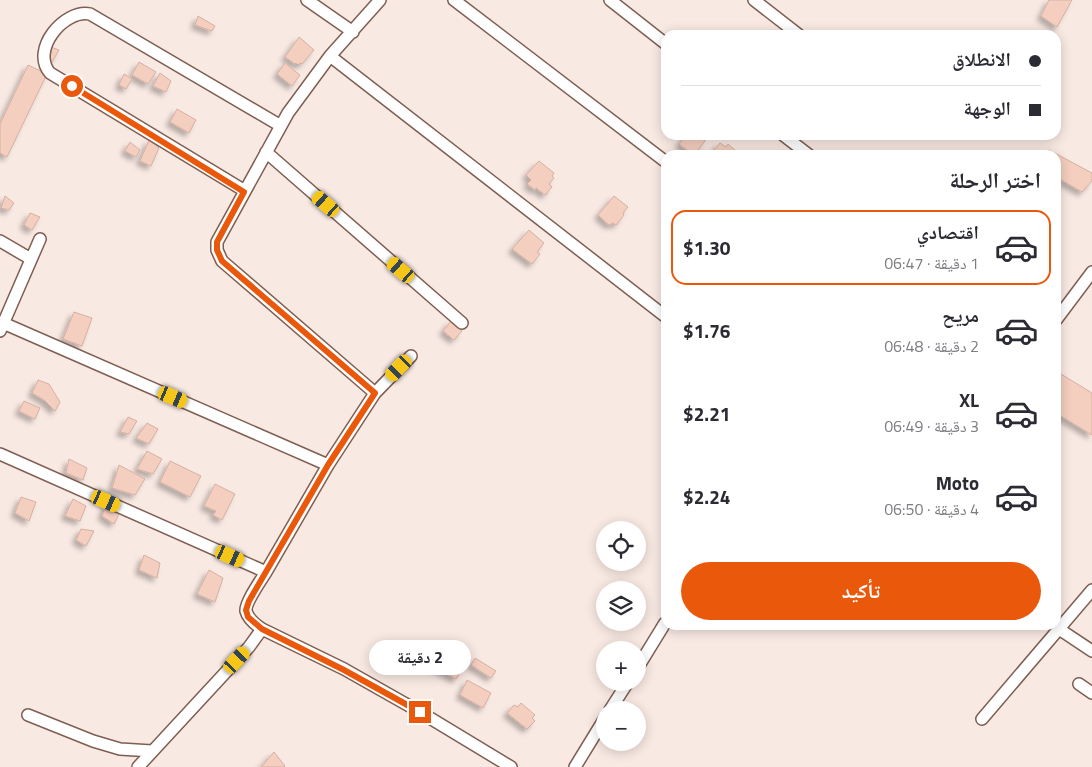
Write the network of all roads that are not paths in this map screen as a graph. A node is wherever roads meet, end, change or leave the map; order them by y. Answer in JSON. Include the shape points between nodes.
{"nodes":[{"id":1,"x":308,"y":0,"type":"edge"},
{"id":2,"x":380,"y":0,"type":"edge"},
{"id":3,"x":454,"y":0,"type":"edge"},
{"id":4,"x":610,"y":0,"type":"edge"},
{"id":5,"x":754,"y":0,"type":"edge"},
{"id":6,"x":793,"y":30,"type":"edge"},
{"id":7,"x":353,"y":32,"type":"junction"},
{"id":8,"x":661,"y":40,"type":"edge"},
{"id":9,"x":330,"y":56,"type":"junction"},
{"id":10,"x":281,"y":126,"type":"junction"},
{"id":11,"x":790,"y":140,"type":"edge"},
{"id":12,"x":802,"y":150,"type":"edge"},
{"id":13,"x":266,"y":152,"type":"junction"},
{"id":14,"x":661,"y":158,"type":"edge"},
{"id":15,"x":244,"y":192,"type":"junction"},
{"id":16,"x":40,"y":239,"type":"dead end"},
{"id":17,"x":0,"y":241,"type":"edge"},
{"id":18,"x":31,"y":259,"type":"junction"},
{"id":19,"x":1092,"y":272,"type":"edge"},
{"id":20,"x":661,"y":313,"type":"edge"},
{"id":21,"x":1061,"y":313,"type":"edge"},
{"id":22,"x":462,"y":323,"type":"dead end"},
{"id":23,"x":2,"y":327,"type":"edge"},
{"id":24,"x":411,"y":356,"type":"dead end"},
{"id":25,"x":375,"y":393,"type":"junction"},
{"id":26,"x":0,"y":454,"type":"edge"},
{"id":27,"x":328,"y":465,"type":"junction"},
{"id":28,"x":266,"y":572,"type":"junction"},
{"id":29,"x":1092,"y":590,"type":"edge"},
{"id":30,"x":1061,"y":627,"type":"edge"},
{"id":31,"x":262,"y":629,"type":"junction"},
{"id":32,"x":661,"y":630,"type":"edge"},
{"id":33,"x":1058,"y":630,"type":"edge"},
{"id":34,"x":1060,"y":630,"type":"edge"},
{"id":35,"x":1092,"y":651,"type":"edge"},
{"id":36,"x":646,"y":654,"type":"edge"},
{"id":37,"x":1079,"y":684,"type":"dead end"},
{"id":38,"x":1092,"y":692,"type":"edge"},
{"id":39,"x":28,"y":715,"type":"dead end"},
{"id":40,"x":982,"y":719,"type":"dead end"},
{"id":41,"x":596,"y":732,"type":"edge"},
{"id":42,"x":152,"y":752,"type":"junction"},
{"id":43,"x":138,"y":767,"type":"edge"},
{"id":44,"x":511,"y":767,"type":"edge"},
{"id":45,"x":574,"y":767,"type":"edge"}],
"edges":[{"from":1,"to":7,"type":"street"},
{"from":2,"to":7,"type":"street"},
{"from":3,"to":14,"type":"street"},
{"from":4,"to":8,"type":"street"},
{"from":5,"to":6,"type":"street"},
{"from":7,"to":9,"type":"street"},
{"from":9,"to":10,"type":"street"},
{"from":9,"to":20,"type":"street"},
{"from":10,"to":13,"type":"street"},
{"from":10,"to":15,"type":"street","via":[[90,14],[80,13],[68,19],[46,45],[43,62],[50,72]]},
{"from":11,"to":12,"type":"street"},
{"from":13,"to":15,"type":"street"},
{"from":13,"to":22,"type":"street"},
{"from":15,"to":25,"type":"street","via":[[217,242],[222,261]]},
{"from":16,"to":18,"type":"street"},
{"from":17,"to":18,"type":"street"},
{"from":18,"to":23,"type":"street"},
{"from":19,"to":21,"type":"street"},
{"from":23,"to":27,"type":"street"},
{"from":24,"to":25,"type":"street"},
{"from":25,"to":27,"type":"street"},
{"from":26,"to":28,"type":"street"},
{"from":27,"to":28,"type":"street"},
{"from":28,"to":31,"type":"street","via":[[246,610],[248,617]]},
{"from":29,"to":30,"type":"street"},
{"from":31,"to":42,"type":"street"},
{"from":31,"to":44,"type":"street","via":[[352,674]]},
{"from":32,"to":36,"type":"street"},
{"from":33,"to":40,"type":"street"},
{"from":34,"to":35,"type":"street"},
{"from":37,"to":38,"type":"street"},
{"from":39,"to":42,"type":"street","via":[[93,741],[120,749]]},
{"from":41,"to":45,"type":"street"},
{"from":42,"to":43,"type":"street"}]}
